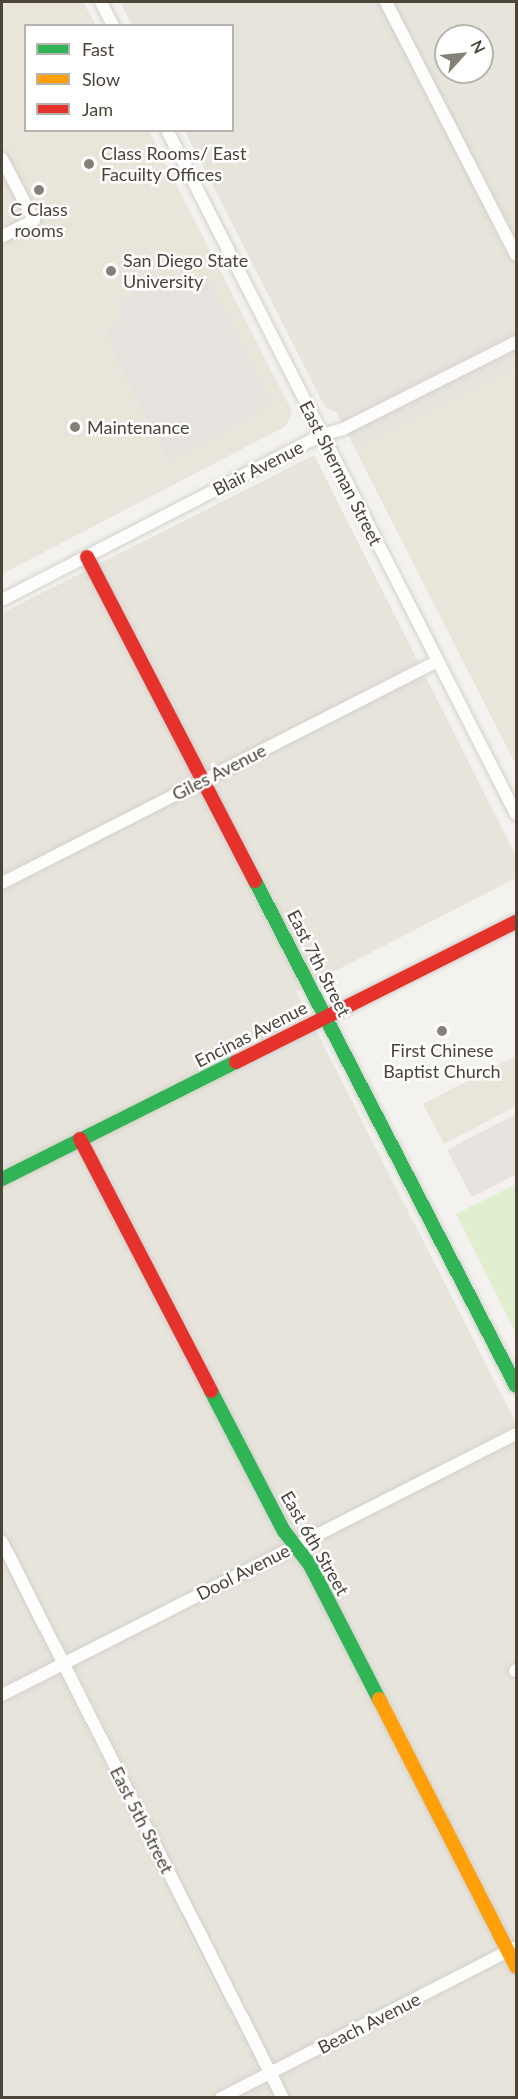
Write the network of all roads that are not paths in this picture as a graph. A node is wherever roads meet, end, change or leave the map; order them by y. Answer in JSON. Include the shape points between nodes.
{"nodes":[{"id":1,"x":101,"y":2,"type":"edge"},
{"id":2,"x":386,"y":2,"type":"edge"},
{"id":3,"x":112,"y":24,"type":"edge"},
{"id":4,"x":168,"y":132,"type":"edge"},
{"id":5,"x":2,"y":159,"type":"edge"},
{"id":6,"x":2,"y":236,"type":"edge"},
{"id":7,"x":516,"y":255,"type":"edge"},
{"id":8,"x":516,"y":342,"type":"edge"},
{"id":9,"x":322,"y":435,"type":"junction"},
{"id":10,"x":87,"y":556,"type":"junction"},
{"id":11,"x":2,"y":600,"type":"edge"},
{"id":12,"x":437,"y":661,"type":"junction"},
{"id":13,"x":204,"y":781,"type":"junction"},
{"id":14,"x":516,"y":814,"type":"edge"},
{"id":15,"x":2,"y":883,"type":"edge"},
{"id":16,"x":516,"y":922,"type":"edge"},
{"id":17,"x":326,"y":1016,"type":"junction"},
{"id":18,"x":80,"y":1139,"type":"junction"},
{"id":19,"x":2,"y":1179,"type":"edge"},
{"id":20,"x":516,"y":1386,"type":"edge"},
{"id":21,"x":516,"y":1434,"type":"edge"},
{"id":22,"x":2,"y":1542,"type":"edge"},
{"id":23,"x":295,"y":1546,"type":"junction"},
{"id":24,"x":63,"y":1664,"type":"junction"},
{"id":25,"x":2,"y":1695,"type":"edge"},
{"id":26,"x":512,"y":1949,"type":"edge"},
{"id":27,"x":516,"y":1967,"type":"edge"},
{"id":28,"x":271,"y":2073,"type":"junction"},
{"id":29,"x":221,"y":2097,"type":"edge"},
{"id":30,"x":283,"y":2097,"type":"edge"}],
"edges":[{"from":1,"to":3,"type":"street"},
{"from":2,"to":7,"type":"street"},
{"from":4,"to":9,"type":"street","name":"East Sherman Street"},
{"from":5,"to":6,"type":"street","via":[[33,220]]},
{"from":8,"to":9,"type":"street","name":"Blair Avenue","via":[[343,429]]},
{"from":9,"to":10,"type":"street","name":"Blair Avenue"},
{"from":9,"to":12,"type":"street","name":"East Sherman Street"},
{"from":10,"to":11,"type":"street","name":"Blair Avenue"},
{"from":10,"to":13,"type":"street","name":"East 7th Street"},
{"from":12,"to":13,"type":"street","name":"Giles Avenue"},
{"from":12,"to":14,"type":"street","name":"East Sherman Street"},
{"from":13,"to":15,"type":"street","name":"Giles Avenue"},
{"from":13,"to":17,"type":"street","name":"East 7th Street"},
{"from":16,"to":17,"type":"street","name":"Encinas Avenue"},
{"from":17,"to":18,"type":"street","name":"Encinas Avenue"},
{"from":17,"to":20,"type":"street","name":"East 7th Street"},
{"from":18,"to":19,"type":"street","name":"Encinas Avenue"},
{"from":18,"to":23,"type":"street","name":"East 6th Street"},
{"from":21,"to":23,"type":"street","name":"Dool Avenue"},
{"from":22,"to":24,"type":"street","name":"East 5th Street"},
{"from":23,"to":24,"type":"street","name":"Dool Avenue"},
{"from":23,"to":26,"type":"street","name":"East 6th Street","via":[[309,1564]]},
{"from":24,"to":25,"type":"street","name":"Dool Avenue"},
{"from":24,"to":28,"type":"street","name":"East 5th Street"},
{"from":26,"to":27,"type":"street","name":"East 6th Street"},
{"from":26,"to":28,"type":"street","name":"Beach Avenue"},
{"from":28,"to":29,"type":"street","name":"Beach Avenue"},
{"from":28,"to":30,"type":"street","name":"East 5th Street"}]}
